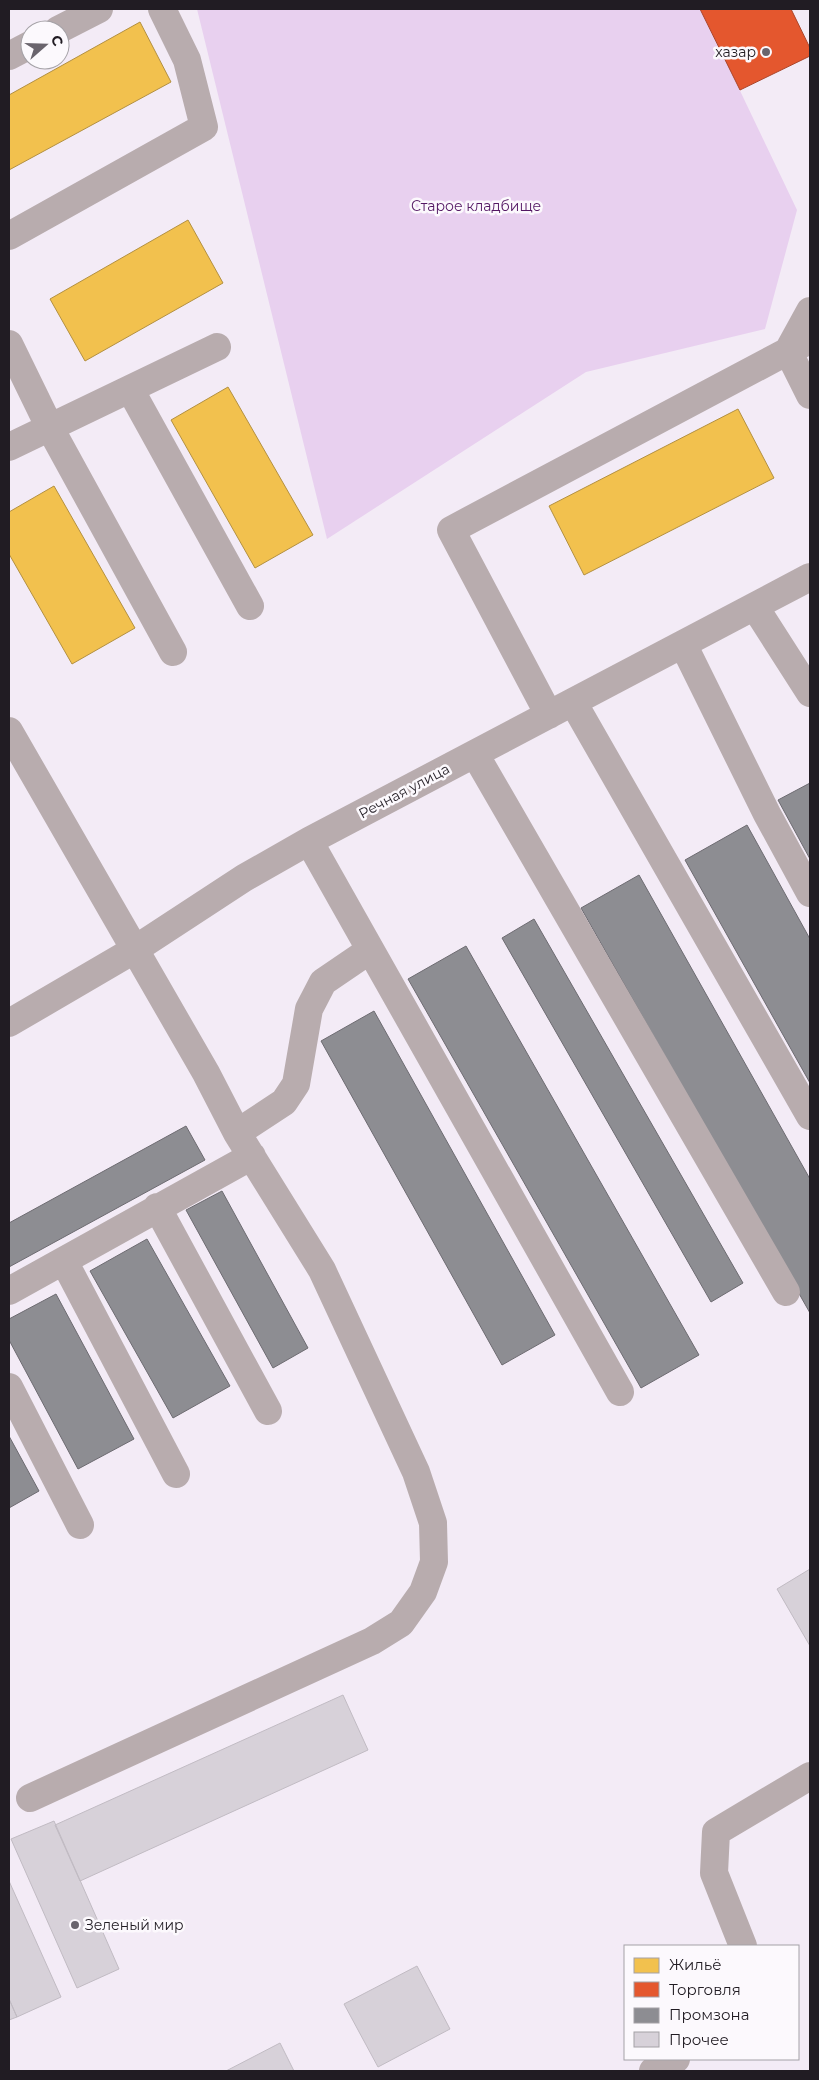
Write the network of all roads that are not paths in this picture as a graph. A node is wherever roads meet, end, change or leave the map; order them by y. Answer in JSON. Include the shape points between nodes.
{"nodes":[{"id":1,"x":99,"y":9,"type":"edge"},
{"id":2,"x":162,"y":9,"type":"edge"},
{"id":3,"x":70,"y":24,"type":"edge"},
{"id":4,"x":9,"y":236,"type":"edge"},
{"id":5,"x":810,"y":311,"type":"edge"},
{"id":6,"x":9,"y":344,"type":"edge"},
{"id":7,"x":799,"y":346,"type":"edge"},
{"id":8,"x":217,"y":347,"type":"dead end"},
{"id":9,"x":130,"y":389,"type":"junction"},
{"id":10,"x":810,"y":395,"type":"edge"},
{"id":11,"x":49,"y":426,"type":"junction"},
{"id":12,"x":9,"y":447,"type":"edge"},
{"id":13,"x":810,"y":577,"type":"edge"},
{"id":14,"x":250,"y":606,"type":"dead end"},
{"id":15,"x":755,"y":606,"type":"junction"},
{"id":16,"x":683,"y":644,"type":"junction"},
{"id":17,"x":173,"y":652,"type":"dead end"},
{"id":18,"x":810,"y":693,"type":"edge"},
{"id":19,"x":573,"y":702,"type":"junction"},
{"id":20,"x":548,"y":715,"type":"junction"},
{"id":21,"x":9,"y":731,"type":"edge"},
{"id":22,"x":474,"y":754,"type":"junction"},
{"id":23,"x":309,"y":841,"type":"junction"},
{"id":24,"x":810,"y":893,"type":"edge"},
{"id":25,"x":134,"y":950,"type":"junction"},
{"id":26,"x":370,"y":950,"type":"junction"},
{"id":27,"x":9,"y":1023,"type":"edge"},
{"id":28,"x":810,"y":1116,"type":"edge"},
{"id":29,"x":237,"y":1133,"type":"junction"},
{"id":30,"x":252,"y":1156,"type":"junction"},
{"id":31,"x":158,"y":1207,"type":"junction"},
{"id":32,"x":64,"y":1261,"type":"junction"},
{"id":33,"x":9,"y":1291,"type":"edge"},
{"id":34,"x":786,"y":1292,"type":"dead end"},
{"id":35,"x":9,"y":1387,"type":"edge"},
{"id":36,"x":620,"y":1392,"type":"dead end"},
{"id":37,"x":268,"y":1411,"type":"dead end"},
{"id":38,"x":176,"y":1474,"type":"dead end"},
{"id":39,"x":80,"y":1525,"type":"dead end"},
{"id":40,"x":810,"y":1776,"type":"edge"},
{"id":41,"x":30,"y":1798,"type":"dead end"},
{"id":42,"x":744,"y":1945,"type":"edge"},
{"id":43,"x":674,"y":2060,"type":"edge"},
{"id":44,"x":653,"y":2071,"type":"edge"}],
"edges":[{"from":1,"to":3,"type":"street"},
{"from":2,"to":4,"type":"street","via":[[186,60],[204,127]]},
{"from":5,"to":7,"type":"street"},
{"from":6,"to":11,"type":"street"},
{"from":7,"to":10,"type":"street"},
{"from":7,"to":20,"type":"street","via":[[451,530]]},
{"from":8,"to":9,"type":"street"},
{"from":9,"to":11,"type":"street"},
{"from":9,"to":14,"type":"street"},
{"from":11,"to":12,"type":"street"},
{"from":11,"to":17,"type":"street"},
{"from":13,"to":15,"type":"street","name":"Речная улица"},
{"from":15,"to":16,"type":"street","name":"Речная улица"},
{"from":15,"to":18,"type":"street"},
{"from":16,"to":19,"type":"street","name":"Речная улица"},
{"from":16,"to":24,"type":"street"},
{"from":19,"to":20,"type":"street","name":"Речная улица"},
{"from":19,"to":28,"type":"street"},
{"from":20,"to":22,"type":"street","name":"Речная улица"},
{"from":21,"to":25,"type":"street"},
{"from":22,"to":23,"type":"street","name":"Речная улица"},
{"from":22,"to":34,"type":"street"},
{"from":23,"to":25,"type":"street","name":"Речная улица","via":[[244,878]]},
{"from":23,"to":26,"type":"street"},
{"from":25,"to":27,"type":"street","name":"Речная улица"},
{"from":25,"to":29,"type":"street"},
{"from":26,"to":29,"type":"street","via":[[323,982],[309,1010],[296,1084],[284,1102]]},
{"from":26,"to":36,"type":"street"},
{"from":29,"to":30,"type":"street"},
{"from":30,"to":31,"type":"street"},
{"from":30,"to":41,"type":"street","via":[[322,1270],[408,1455],[432,1523],[434,1562],[423,1592],[401,1623],[372,1641]]},
{"from":31,"to":32,"type":"street"},
{"from":31,"to":37,"type":"street"},
{"from":32,"to":33,"type":"street"},
{"from":32,"to":38,"type":"street"},
{"from":35,"to":39,"type":"street"},
{"from":40,"to":42,"type":"street","via":[[716,1832],[714,1873]]},
{"from":43,"to":44,"type":"street"}]}
